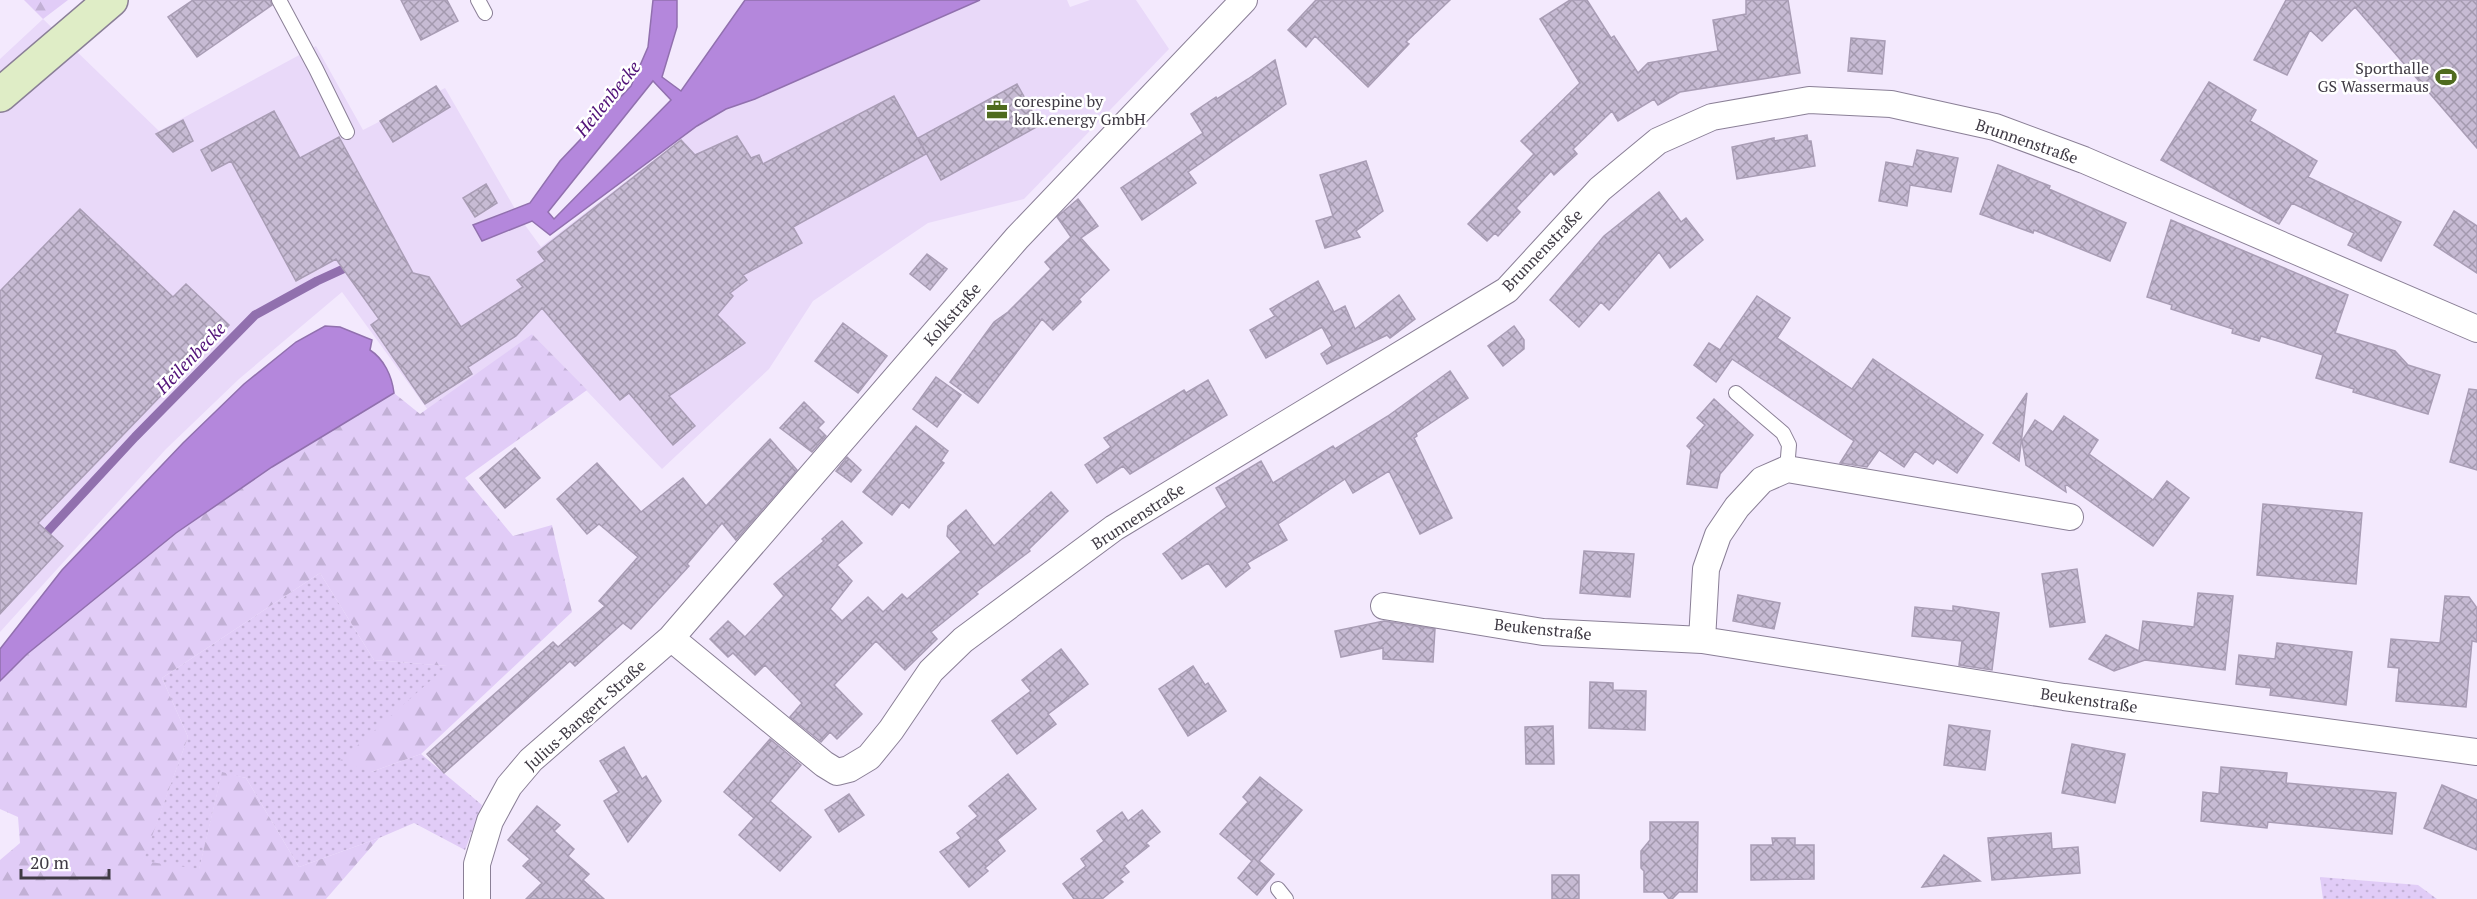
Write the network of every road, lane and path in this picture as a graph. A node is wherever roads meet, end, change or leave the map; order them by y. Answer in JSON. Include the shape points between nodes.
{"nodes":[{"id":1,"x":111,"y":0,"type":"edge"},
{"id":2,"x":279,"y":0,"type":"edge"},
{"id":3,"x":478,"y":0,"type":"edge"},
{"id":4,"x":1244,"y":0,"type":"edge"},
{"id":5,"x":485,"y":13,"type":"dead end"},
{"id":6,"x":0,"y":95,"type":"edge"},
{"id":7,"x":347,"y":132,"type":"dead end"},
{"id":8,"x":2477,"y":329,"type":"edge"},
{"id":9,"x":1736,"y":393,"type":"dead end"},
{"id":10,"x":1787,"y":469,"type":"junction"},
{"id":11,"x":2070,"y":517,"type":"dead end"},
{"id":12,"x":1384,"y":606,"type":"dead end"},
{"id":13,"x":671,"y":638,"type":"junction"},
{"id":14,"x":1702,"y":640,"type":"junction"},
{"id":15,"x":2477,"y":752,"type":"edge"},
{"id":16,"x":477,"y":899,"type":"edge"}],
"edges":[{"from":1,"to":6,"type":"main road"},
{"from":2,"to":7,"type":"lane"},
{"from":3,"to":5,"type":"lane"},
{"from":4,"to":13,"type":"street","name":"Kolkstraße","via":[[1017,238]]},
{"from":8,"to":13,"type":"street","name":"Brunnenstraße","via":[[2084,160],[1995,127],[1891,104],[1809,100],[1712,117],[1658,141],[1600,189],[1507,290],[1114,528],[963,640],[931,671],[868,758],[849,769],[837,772],[824,764]]},
{"from":9,"to":10,"type":"lane","via":[[1784,433],[1789,445]]},
{"from":10,"to":11,"type":"street"},
{"from":10,"to":14,"type":"street","via":[[1762,480],[1718,535],[1706,569]]},
{"from":12,"to":14,"type":"street","name":"Beukenstraße","via":[[1543,632]]},
{"from":13,"to":16,"type":"street","name":"Julius-Bangert-Straße","via":[[531,760],[509,786],[490,821],[477,864]]},
{"from":14,"to":15,"type":"street","name":"Beukenstraße","via":[[2064,697]]}]}
